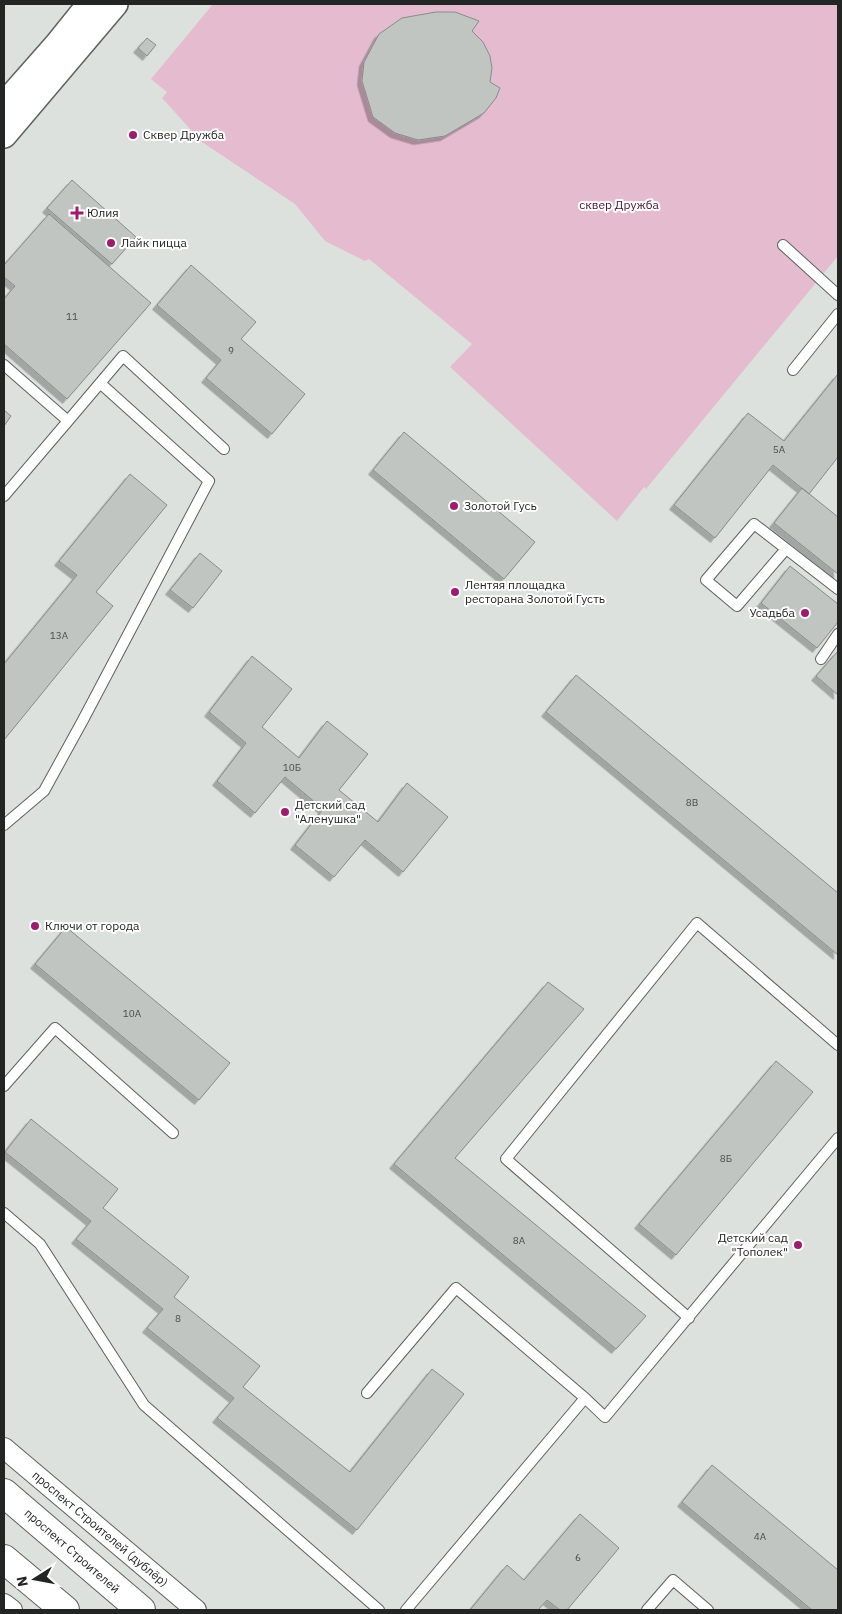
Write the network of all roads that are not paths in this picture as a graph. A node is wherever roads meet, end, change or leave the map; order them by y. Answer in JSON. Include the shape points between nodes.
{"nodes":[{"id":1,"x":90,"y":4,"type":"edge"},
{"id":2,"x":115,"y":4,"type":"edge"},
{"id":3,"x":4,"y":105,"type":"edge"},
{"id":4,"x":4,"y":135,"type":"edge"},
{"id":5,"x":783,"y":245,"type":"dead end"},
{"id":6,"x":838,"y":295,"type":"edge"},
{"id":7,"x":838,"y":314,"type":"edge"},
{"id":8,"x":4,"y":365,"type":"edge"},
{"id":9,"x":793,"y":370,"type":"dead end"},
{"id":10,"x":100,"y":383,"type":"junction"},
{"id":11,"x":68,"y":421,"type":"junction"},
{"id":12,"x":224,"y":449,"type":"dead end"},
{"id":13,"x":4,"y":496,"type":"edge"},
{"id":14,"x":786,"y":549,"type":"junction"},
{"id":15,"x":838,"y":589,"type":"edge"},
{"id":16,"x":838,"y":634,"type":"edge"},
{"id":17,"x":821,"y":659,"type":"dead end"},
{"id":18,"x":4,"y":825,"type":"edge"},
{"id":19,"x":838,"y":1045,"type":"edge"},
{"id":20,"x":4,"y":1086,"type":"edge"},
{"id":21,"x":173,"y":1133,"type":"dead end"},
{"id":22,"x":838,"y":1138,"type":"edge"},
{"id":23,"x":4,"y":1213,"type":"edge"},
{"id":24,"x":689,"y":1318,"type":"junction"},
{"id":25,"x":367,"y":1393,"type":"dead end"},
{"id":26,"x":586,"y":1398,"type":"junction"},
{"id":27,"x":4,"y":1448,"type":"edge"},
{"id":28,"x":4,"y":1493,"type":"edge"},
{"id":29,"x":4,"y":1559,"type":"edge"},
{"id":30,"x":4,"y":1604,"type":"edge"},
{"id":31,"x":12,"y":1610,"type":"edge"},
{"id":32,"x":65,"y":1610,"type":"edge"},
{"id":33,"x":141,"y":1610,"type":"edge"},
{"id":34,"x":196,"y":1610,"type":"edge"},
{"id":35,"x":380,"y":1610,"type":"edge"},
{"id":36,"x":406,"y":1610,"type":"edge"},
{"id":37,"x":647,"y":1610,"type":"edge"},
{"id":38,"x":708,"y":1610,"type":"edge"}],
"edges":[{"from":1,"to":3,"type":"street"},
{"from":2,"to":4,"type":"street"},
{"from":5,"to":6,"type":"lane"},
{"from":7,"to":9,"type":"lane"},
{"from":8,"to":11,"type":"lane"},
{"from":10,"to":11,"type":"lane"},
{"from":10,"to":12,"type":"lane","via":[[123,356]]},
{"from":10,"to":18,"type":"lane","via":[[209,481],[44,791]]},
{"from":11,"to":13,"type":"lane"},
{"from":14,"to":14,"type":"lane","via":[[737,606],[706,580],[754,524]]},
{"from":14,"to":15,"type":"lane"},
{"from":16,"to":17,"type":"lane"},
{"from":19,"to":24,"type":"lane","via":[[697,923],[506,1160]]},
{"from":20,"to":21,"type":"lane","via":[[55,1028]]},
{"from":22,"to":24,"type":"lane"},
{"from":23,"to":35,"type":"lane","via":[[40,1244],[144,1405]]},
{"from":24,"to":26,"type":"lane","via":[[606,1417]]},
{"from":25,"to":26,"type":"lane","via":[[456,1288]]},
{"from":26,"to":36,"type":"lane"},
{"from":27,"to":34,"type":"street","name":"проспект Строителей (дублёр)"},
{"from":28,"to":33,"type":"main road","name":"проспект Строителей"},
{"from":29,"to":32,"type":"main road"},
{"from":30,"to":31,"type":"street"},
{"from":37,"to":38,"type":"lane","via":[[673,1580]]}]}
